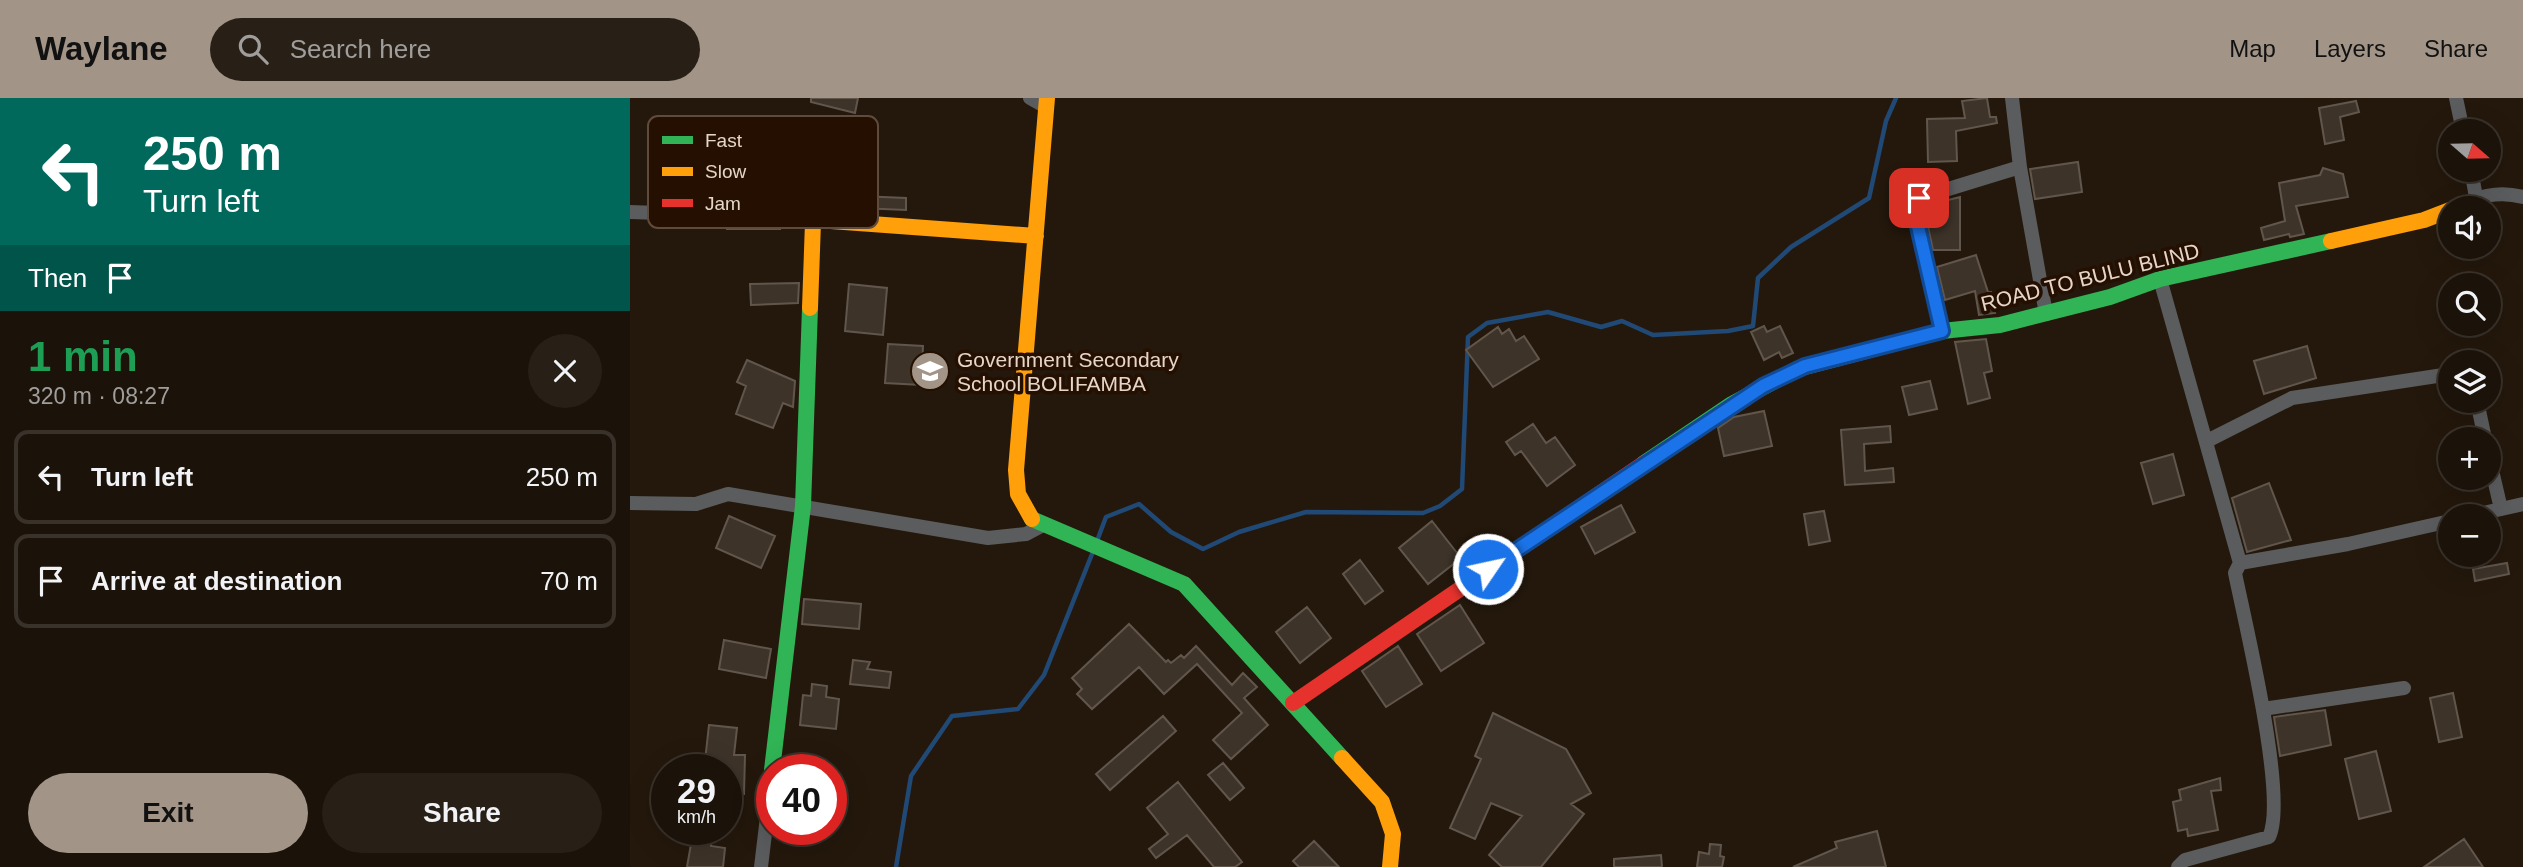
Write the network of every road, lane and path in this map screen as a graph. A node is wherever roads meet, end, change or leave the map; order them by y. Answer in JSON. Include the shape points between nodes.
{"nodes":[{"id":1,"x":1030,"y":98,"type":"edge"},
{"id":2,"x":2012,"y":98,"type":"edge"},
{"id":3,"x":2456,"y":98,"type":"edge"},
{"id":4,"x":1047,"y":103,"type":"edge"},
{"id":5,"x":2460,"y":119,"type":"edge"},
{"id":6,"x":2020,"y":167,"type":"junction"},
{"id":7,"x":2484,"y":196,"type":"edge"},
{"id":8,"x":2523,"y":197,"type":"edge"},
{"id":9,"x":630,"y":212,"type":"edge"},
{"id":10,"x":648,"y":213,"type":"edge"},
{"id":11,"x":2438,"y":214,"type":"edge"},
{"id":12,"x":878,"y":225,"type":"edge"},
{"id":13,"x":815,"y":228,"type":"edge"},
{"id":14,"x":1037,"y":236,"type":"junction"},
{"id":15,"x":2160,"y":279,"type":"junction"},
{"id":16,"x":2046,"y":314,"type":"junction"},
{"id":17,"x":1942,"y":331,"type":"junction"},
{"id":18,"x":2438,"y":376,"type":"edge"},
{"id":19,"x":2207,"y":441,"type":"junction"},
{"id":20,"x":630,"y":503,"type":"edge"},
{"id":21,"x":2523,"y":504,"type":"edge"},
{"id":22,"x":803,"y":506,"type":"junction"},
{"id":23,"x":2501,"y":509,"type":"edge"},
{"id":24,"x":1043,"y":524,"type":"junction"},
{"id":25,"x":2438,"y":524,"type":"edge"},
{"id":26,"x":2240,"y":563,"type":"junction"},
{"id":27,"x":2404,"y":688,"type":"dead end"},
{"id":28,"x":1293,"y":703,"type":"junction"},
{"id":29,"x":2263,"y":709,"type":"junction"},
{"id":30,"x":774,"y":754,"type":"edge"},
{"id":31,"x":764,"y":845,"type":"edge"},
{"id":32,"x":761,"y":867,"type":"edge"},
{"id":33,"x":1390,"y":867,"type":"edge"},
{"id":34,"x":2178,"y":867,"type":"edge"}],
"edges":[{"from":1,"to":4,"type":"street"},
{"from":2,"to":6,"type":"street"},
{"from":3,"to":5,"type":"street"},
{"from":4,"to":14,"type":"street"},
{"from":6,"to":16,"type":"street"},
{"from":6,"to":17,"type":"street","via":[[1916,202]]},
{"from":7,"to":8,"type":"street","name":"ROAD TO BULU BLIND","via":[[2508,193]]},
{"from":9,"to":10,"type":"street"},
{"from":11,"to":15,"type":"street","name":"ROAD TO BULU BLIND"},
{"from":12,"to":14,"type":"street"},
{"from":13,"to":22,"type":"street"},
{"from":14,"to":24,"type":"street","via":[[1016,470],[1018,494],[1030,517]]},
{"from":15,"to":16,"type":"street","name":"ROAD TO BULU BLIND"},
{"from":15,"to":19,"type":"street"},
{"from":16,"to":17,"type":"street","name":"ROAD TO BULU BLIND"},
{"from":17,"to":28,"type":"street","name":"ROAD TO BULU BLIND","via":[[1805,366],[1763,386]]},
{"from":18,"to":19,"type":"street","via":[[2292,398]]},
{"from":19,"to":26,"type":"street"},
{"from":20,"to":22,"type":"street","via":[[696,504],[728,494]]},
{"from":21,"to":23,"type":"street"},
{"from":22,"to":24,"type":"street","via":[[988,538],[1026,534]]},
{"from":22,"to":30,"type":"street"},
{"from":24,"to":28,"type":"street","via":[[1184,584]]},
{"from":25,"to":26,"type":"street"},
{"from":26,"to":29,"type":"street","via":[[2235,573]]},
{"from":27,"to":29,"type":"street"},
{"from":28,"to":33,"type":"street","via":[[1382,802],[1393,834]]},
{"from":29,"to":34,"type":"street","via":[[2275,819],[2269,837],[2185,860]]},
{"from":31,"to":32,"type":"street"}]}
